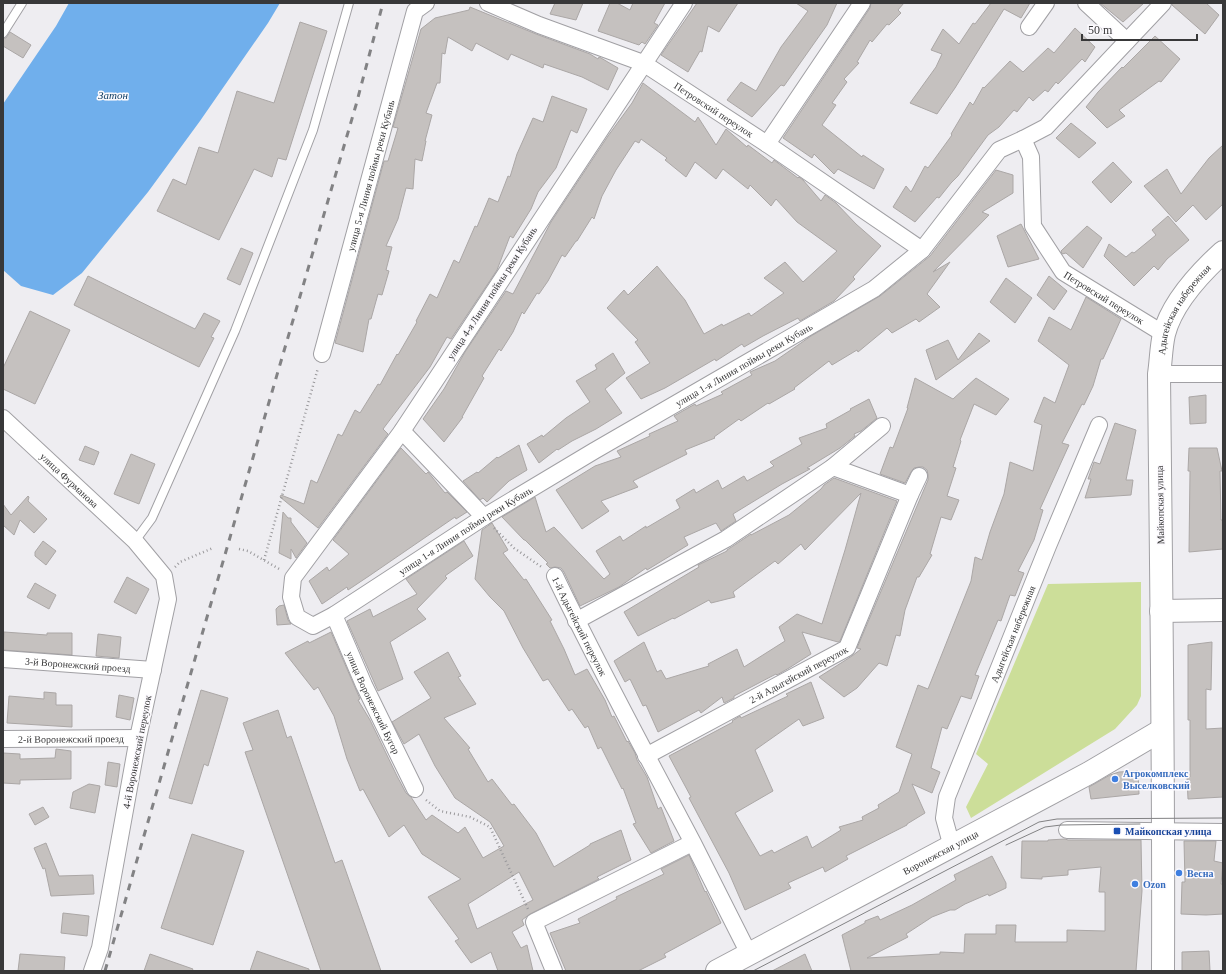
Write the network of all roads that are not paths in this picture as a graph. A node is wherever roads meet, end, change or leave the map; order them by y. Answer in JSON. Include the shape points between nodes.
{"nodes":[{"id":1,"x":22,"y":3,"type":"edge"},
{"id":2,"x":349,"y":3,"type":"edge"},
{"id":3,"x":426,"y":3,"type":"edge"},
{"id":4,"x":488,"y":3,"type":"edge"},
{"id":5,"x":684,"y":3,"type":"edge"},
{"id":6,"x":862,"y":3,"type":"edge"},
{"id":7,"x":1046,"y":3,"type":"edge"},
{"id":8,"x":1086,"y":3,"type":"edge"},
{"id":9,"x":1163,"y":3,"type":"edge"},
{"id":10,"x":1029,"y":27,"type":"dead end"},
{"id":11,"x":3,"y":33,"type":"edge"},
{"id":12,"x":1127,"y":40,"type":"junction"},
{"id":13,"x":644,"y":63,"type":"junction"},
{"id":14,"x":1023,"y":139,"type":"junction"},
{"id":15,"x":767,"y":144,"type":"junction"},
{"id":16,"x":922,"y":250,"type":"junction"},
{"id":17,"x":1223,"y":252,"type":"edge"},
{"id":18,"x":1164,"y":334,"type":"junction"},
{"id":19,"x":322,"y":354,"type":"road end"},
{"id":20,"x":1159,"y":374,"type":"junction"},
{"id":21,"x":1223,"y":374,"type":"edge"},
{"id":22,"x":4,"y":422,"type":"edge"},
{"id":23,"x":1099,"y":425,"type":"dead end"},
{"id":24,"x":882,"y":426,"type":"dead end"},
{"id":25,"x":402,"y":431,"type":"junction"},
{"id":26,"x":833,"y":467,"type":"junction"},
{"id":27,"x":920,"y":476,"type":"dead end"},
{"id":28,"x":910,"y":495,"type":"junction"},
{"id":29,"x":484,"y":517,"type":"junction"},
{"id":30,"x":136,"y":541,"type":"junction"},
{"id":31,"x":555,"y":576,"type":"road end"},
{"id":32,"x":294,"y":578,"type":"joint"},
{"id":33,"x":1223,"y":610,"type":"edge"},
{"id":34,"x":1162,"y":611,"type":"junction"},
{"id":35,"x":334,"y":615,"type":"junction"},
{"id":36,"x":576,"y":621,"type":"junction"},
{"id":37,"x":3,"y":659,"type":"edge"},
{"id":38,"x":153,"y":670,"type":"junction"},
{"id":39,"x":1162,"y":730,"type":"junction"},
{"id":40,"x":138,"y":738,"type":"junction"},
{"id":41,"x":3,"y":739,"type":"edge"},
{"id":42,"x":646,"y":756,"type":"junction"},
{"id":43,"x":415,"y":789,"type":"road end"},
{"id":44,"x":1164,"y":828,"type":"junction"},
{"id":45,"x":1067,"y":830,"type":"dead end"},
{"id":46,"x":1223,"y":832,"type":"edge"},
{"id":47,"x":692,"y":842,"type":"junction"},
{"id":48,"x":952,"y":847,"type":"junction"},
{"id":49,"x":749,"y":954,"type":"junction"},
{"id":50,"x":92,"y":971,"type":"edge"},
{"id":51,"x":554,"y":971,"type":"edge"},
{"id":52,"x":716,"y":971,"type":"edge"},
{"id":53,"x":1163,"y":971,"type":"edge"}],
"edges":[{"from":1,"to":11,"type":"lane"},
{"from":2,"to":30,"type":"lane","via":[[313,130],[235,330],[152,518]]},
{"from":3,"to":19,"type":"street","name":"улица 5-я Линия поймы реки Кубань","via":[[415,11]]},
{"from":4,"to":13,"type":"street","name":"Петровский переулок","via":[[539,26]]},
{"from":5,"to":13,"type":"street","name":"улица 4-я Линия поймы реки Кубань"},
{"from":6,"to":15,"type":"street"},
{"from":7,"to":10,"type":"street"},
{"from":8,"to":12,"type":"street"},
{"from":9,"to":12,"type":"street","name":"улица 1-я Линия поймы реки Кубань"},
{"from":12,"to":14,"type":"street","name":"улица 1-я Линия поймы реки Кубань","via":[[1046,127]]},
{"from":13,"to":15,"type":"street","name":"Петровский переулок"},
{"from":13,"to":25,"type":"street","name":"улица 4-я Линия поймы реки Кубань"},
{"from":14,"to":16,"type":"street","name":"улица 1-я Линия поймы реки Кубань","via":[[999,150]]},
{"from":14,"to":18,"type":"street","name":"Петровский переулок","via":[[1030,157],[1033,226],[1063,272]]},
{"from":15,"to":16,"type":"street","name":"Петровский переулок"},
{"from":16,"to":29,"type":"street","name":"улица 1-я Линия поймы реки Кубань","via":[[874,289]]},
{"from":17,"to":18,"type":"street","name":"Адыгейская набережная","via":[[1188,288]]},
{"from":18,"to":20,"type":"street","name":"Адыгейская набережная"},
{"from":20,"to":21,"type":"street"},
{"from":20,"to":34,"type":"street","name":"Майкопская улица"},
{"from":22,"to":30,"type":"street","name":"улица Фурманова"},
{"from":23,"to":48,"type":"street","name":"Адыгейская набережная","via":[[947,797],[944,818]]},
{"from":24,"to":26,"type":"street"},
{"from":25,"to":29,"type":"street"},
{"from":25,"to":32,"type":"street","name":"улица 4-я Линия поймы реки Кубань"},
{"from":26,"to":28,"type":"street"},
{"from":26,"to":36,"type":"street","via":[[726,539]]},
{"from":27,"to":28,"type":"street","name":"2-й Адыгейский переулок"},
{"from":28,"to":42,"type":"street","name":"2-й Адыгейский переулок","via":[[847,648]]},
{"from":29,"to":35,"type":"street","name":"улица 1-я Линия поймы реки Кубань"},
{"from":30,"to":38,"type":"street","name":"4-й Воронежский переулок","via":[[164,576],[168,599]]},
{"from":31,"to":36,"type":"street","name":"1-й Адыгейский переулок"},
{"from":32,"to":35,"type":"street","name":"улица 1-я Линия поймы реки Кубань","via":[[291,597],[297,617],[313,626]]},
{"from":33,"to":34,"type":"street"},
{"from":34,"to":39,"type":"street","name":"Майкопская улица"},
{"from":35,"to":43,"type":"street","name":"улица Воронежский Бугор","via":[[364,685]]},
{"from":36,"to":42,"type":"street","name":"1-й Адыгейский переулок"},
{"from":37,"to":38,"type":"street","name":"3-й Воронежский проезд"},
{"from":38,"to":40,"type":"street","name":"4-й Воронежский переулок"},
{"from":39,"to":44,"type":"street","name":"Майкопская улица"},
{"from":39,"to":48,"type":"street","name":"Воронежская улица","via":[[1090,773]]},
{"from":40,"to":41,"type":"street","name":"2-й Воронежский проезд"},
{"from":40,"to":50,"type":"street","name":"4-й Воронежский переулок","via":[[100,948]]},
{"from":42,"to":47,"type":"street","name":"1-й Адыгейский переулок"},
{"from":44,"to":45,"type":"street"},
{"from":44,"to":46,"type":"street"},
{"from":44,"to":53,"type":"street","name":"Майкопская улица"},
{"from":47,"to":49,"type":"street","name":"1-й Адыгейский переулок"},
{"from":47,"to":51,"type":"street","via":[[534,922]]},
{"from":48,"to":49,"type":"street","name":"Воронежская улица"},
{"from":49,"to":52,"type":"street","name":"Воронежская улица"}]}
